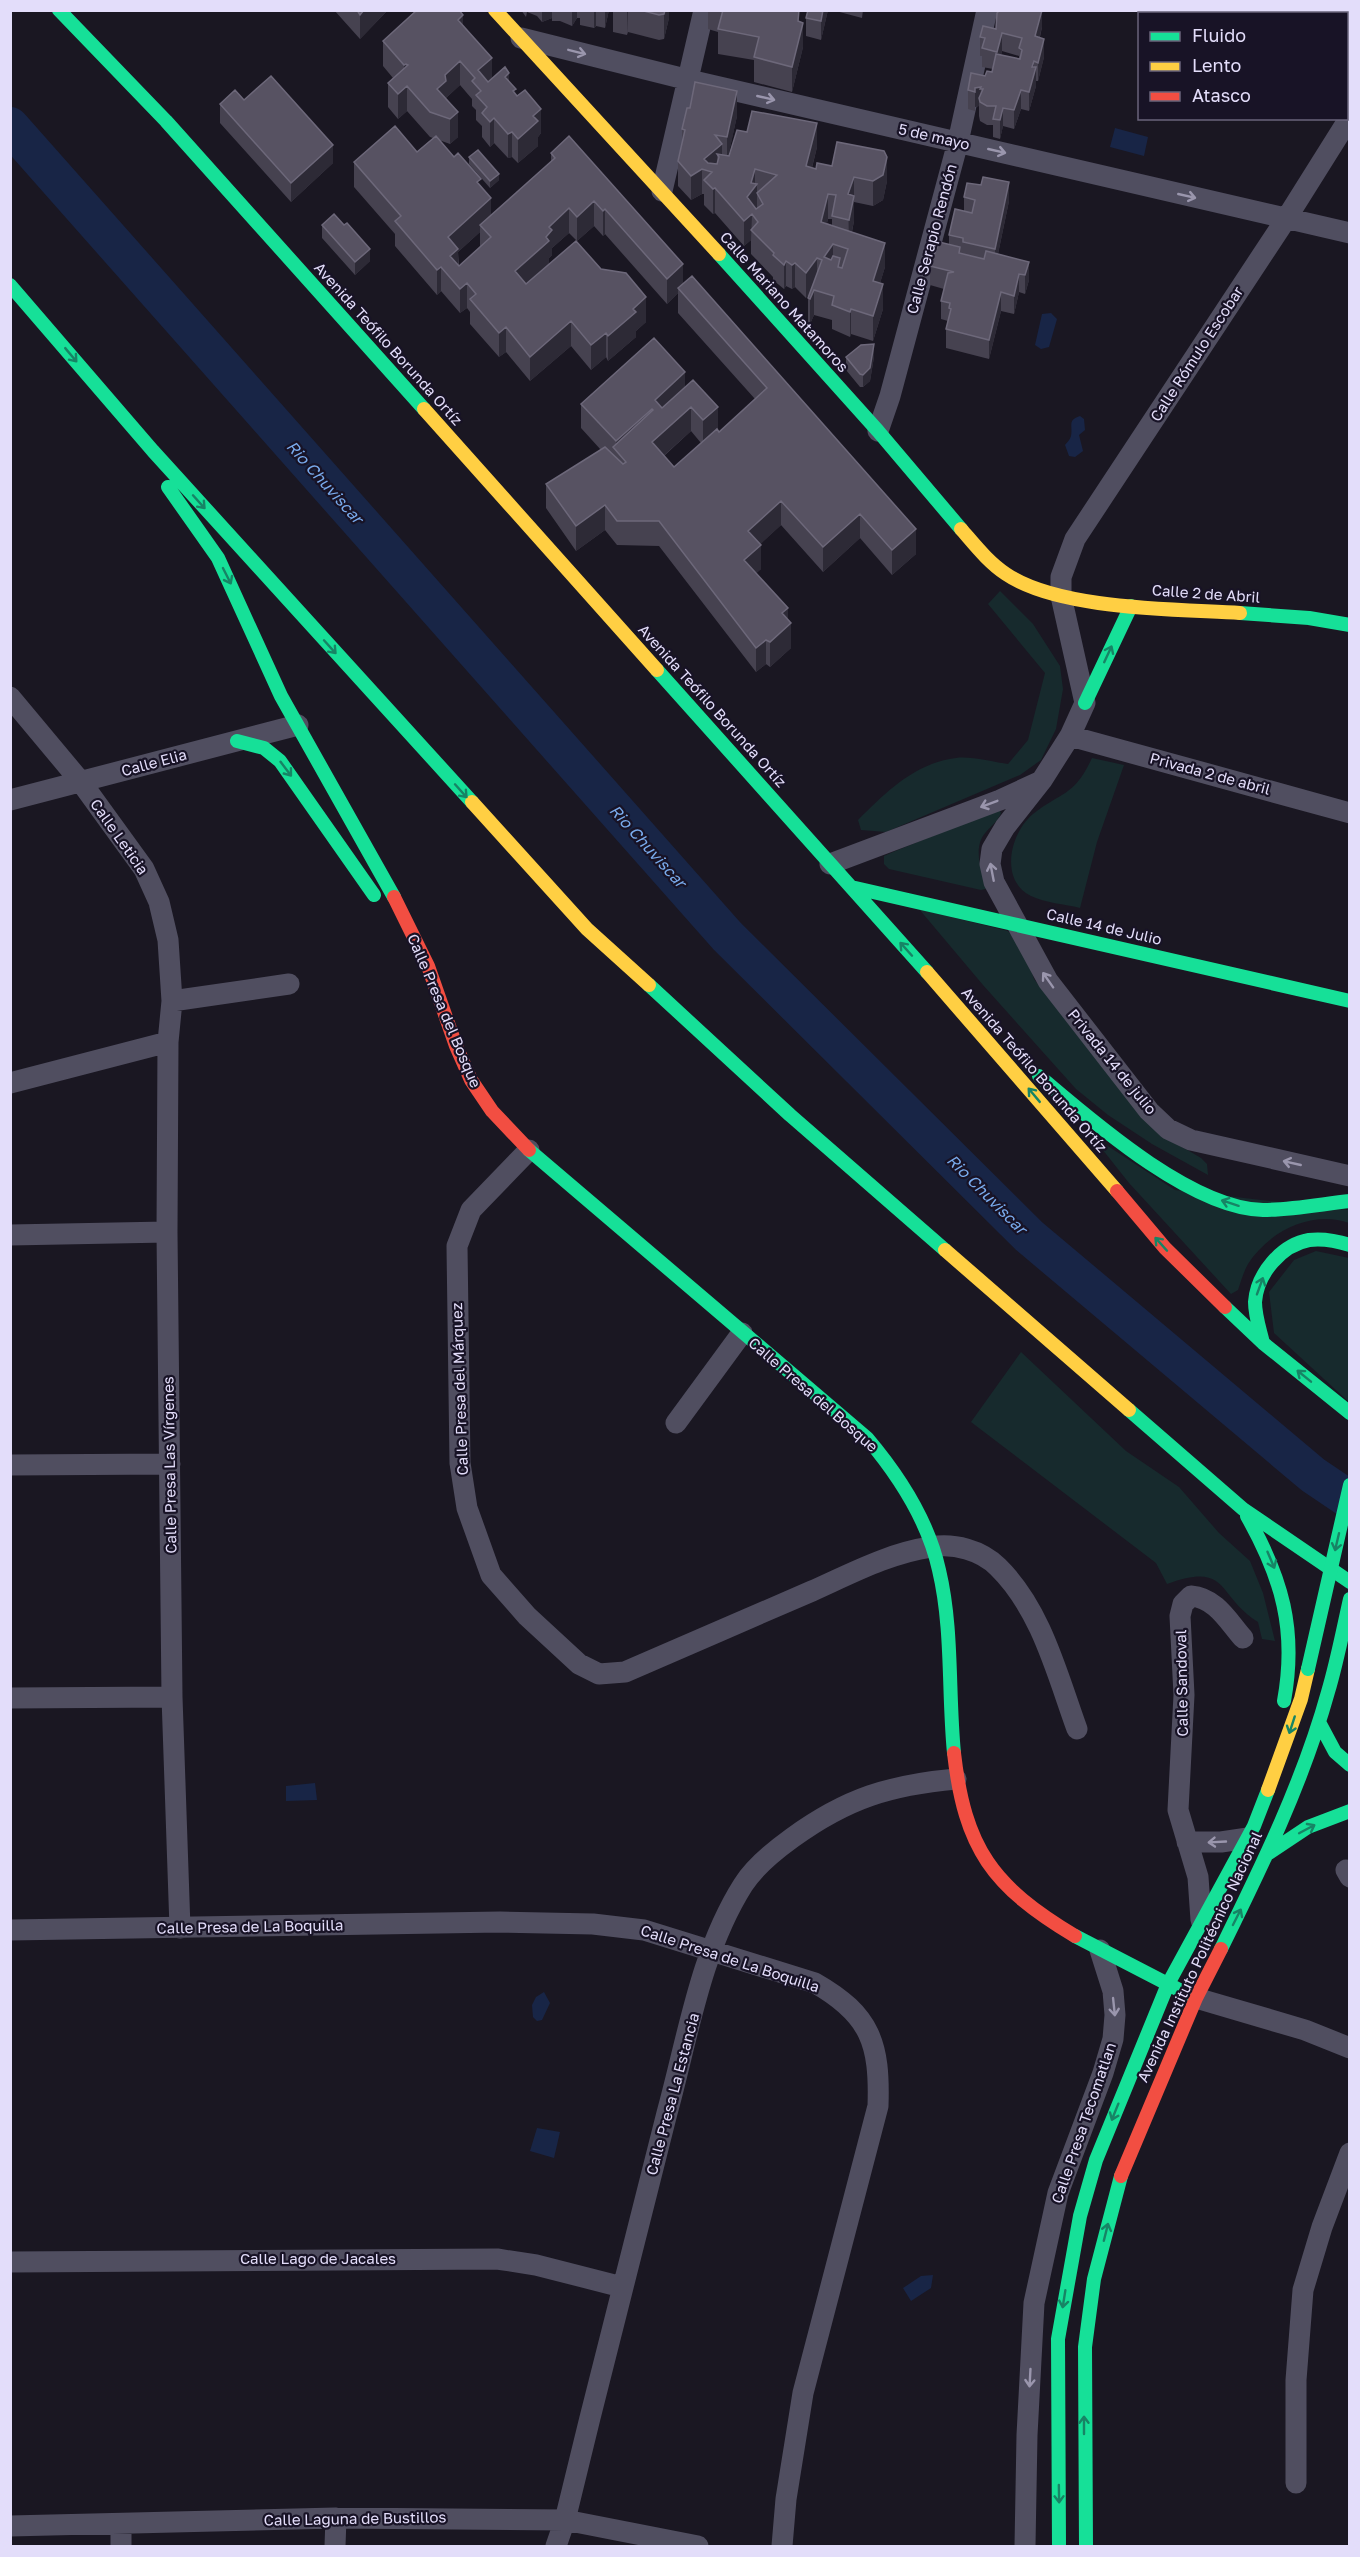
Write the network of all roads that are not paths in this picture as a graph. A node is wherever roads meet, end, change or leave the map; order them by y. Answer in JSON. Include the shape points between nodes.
{"nodes":[{"id":1,"x":495,"y":10,"type":"edge"},
{"id":2,"x":704,"y":10,"type":"edge"},
{"id":3,"x":987,"y":10,"type":"edge"},
{"id":4,"x":61,"y":12,"type":"edge"},
{"id":5,"x":520,"y":38,"type":"junction"},
{"id":6,"x":689,"y":80,"type":"junction"},
{"id":7,"x":1350,"y":117,"type":"edge"},
{"id":8,"x":958,"y":142,"type":"junction"},
{"id":9,"x":662,"y":191,"type":"junction"},
{"id":10,"x":1286,"y":219,"type":"junction"},
{"id":11,"x":1350,"y":233,"type":"edge"},
{"id":12,"x":10,"y":285,"type":"edge"},
{"id":13,"x":33,"y":311,"type":"junction"},
{"id":14,"x":878,"y":431,"type":"junction"},
{"id":15,"x":1061,"y":596,"type":"junction"},
{"id":16,"x":1131,"y":606,"type":"junction"},
{"id":17,"x":1350,"y":625,"type":"edge"},
{"id":18,"x":10,"y":697,"type":"edge"},
{"id":19,"x":1085,"y":703,"type":"junction"},
{"id":20,"x":298,"y":725,"type":"junction"},
{"id":21,"x":1070,"y":736,"type":"junction"},
{"id":22,"x":237,"y":741,"type":"junction"},
{"id":23,"x":1042,"y":780,"type":"junction"},
{"id":24,"x":81,"y":782,"type":"junction"},
{"id":25,"x":10,"y":800,"type":"edge"},
{"id":26,"x":1350,"y":813,"type":"edge"},
{"id":27,"x":831,"y":864,"type":"junction"},
{"id":28,"x":851,"y":887,"type":"junction"},
{"id":29,"x":1018,"y":924,"type":"junction"},
{"id":30,"x":428,"y":966,"type":"junction"},
{"id":31,"x":289,"y":984,"type":"dead end"},
{"id":32,"x":172,"y":1001,"type":"junction"},
{"id":33,"x":1350,"y":1001,"type":"edge"},
{"id":34,"x":983,"y":1035,"type":"junction"},
{"id":35,"x":168,"y":1042,"type":"junction"},
{"id":36,"x":10,"y":1083,"type":"edge"},
{"id":37,"x":529,"y":1150,"type":"junction"},
{"id":38,"x":1350,"y":1176,"type":"edge"},
{"id":39,"x":1350,"y":1200,"type":"edge"},
{"id":40,"x":166,"y":1232,"type":"junction"},
{"id":41,"x":10,"y":1235,"type":"edge"},
{"id":42,"x":1350,"y":1245,"type":"edge"},
{"id":43,"x":742,"y":1333,"type":"junction"},
{"id":44,"x":1263,"y":1343,"type":"junction"},
{"id":45,"x":1350,"y":1413,"type":"edge"},
{"id":46,"x":676,"y":1423,"type":"dead end"},
{"id":47,"x":170,"y":1464,"type":"junction"},
{"id":48,"x":10,"y":1465,"type":"edge"},
{"id":49,"x":1350,"y":1485,"type":"edge"},
{"id":50,"x":1243,"y":1509,"type":"junction"},
{"id":51,"x":932,"y":1546,"type":"junction"},
{"id":52,"x":1350,"y":1582,"type":"edge"},
{"id":53,"x":1350,"y":1599,"type":"edge"},
{"id":54,"x":1243,"y":1638,"type":"dead end"},
{"id":55,"x":172,"y":1697,"type":"junction"},
{"id":56,"x":10,"y":1698,"type":"edge"},
{"id":57,"x":1319,"y":1722,"type":"junction"},
{"id":58,"x":1077,"y":1729,"type":"dead end"},
{"id":59,"x":1350,"y":1765,"type":"edge"},
{"id":60,"x":956,"y":1779,"type":"junction"},
{"id":61,"x":1350,"y":1811,"type":"edge"},
{"id":62,"x":1251,"y":1832,"type":"junction"},
{"id":63,"x":1187,"y":1842,"type":"junction"},
{"id":64,"x":1269,"y":1853,"type":"junction"},
{"id":65,"x":1201,"y":1926,"type":"junction"},
{"id":66,"x":180,"y":1928,"type":"junction"},
{"id":67,"x":10,"y":1930,"type":"edge"},
{"id":68,"x":1100,"y":1950,"type":"junction"},
{"id":69,"x":710,"y":1951,"type":"junction"},
{"id":70,"x":1168,"y":1984,"type":"junction"},
{"id":71,"x":1196,"y":1998,"type":"junction"},
{"id":72,"x":1350,"y":2048,"type":"edge"},
{"id":73,"x":1350,"y":2153,"type":"edge"},
{"id":74,"x":10,"y":2262,"type":"edge"},
{"id":75,"x":622,"y":2287,"type":"junction"},
{"id":76,"x":1296,"y":2483,"type":"dead end"},
{"id":77,"x":336,"y":2518,"type":"junction"},
{"id":78,"x":565,"y":2520,"type":"junction"},
{"id":79,"x":122,"y":2524,"type":"junction"},
{"id":80,"x":10,"y":2526,"type":"edge"},
{"id":81,"x":121,"y":2547,"type":"edge"},
{"id":82,"x":335,"y":2547,"type":"edge"},
{"id":83,"x":556,"y":2547,"type":"edge"},
{"id":84,"x":698,"y":2547,"type":"edge"},
{"id":85,"x":782,"y":2547,"type":"edge"},
{"id":86,"x":1025,"y":2547,"type":"edge"},
{"id":87,"x":1059,"y":2547,"type":"edge"},
{"id":88,"x":1086,"y":2547,"type":"edge"}],
"edges":[{"from":1,"to":5,"type":"main road","name":"Calle Mariano Matamoros"},
{"from":2,"to":6,"type":"street"},
{"from":3,"to":8,"type":"street","name":"Calle Serapio Rendón"},
{"from":4,"to":27,"type":"main road","name":"Avenida Teófilo Borunda Ortíz","via":[[166,121]]},
{"from":5,"to":6,"type":"street","name":"5 de mayo","one_way":true},
{"from":5,"to":9,"type":"main road","name":"Calle Mariano Matamoros"},
{"from":6,"to":8,"type":"street","name":"5 de mayo","one_way":true},
{"from":6,"to":9,"type":"street"},
{"from":7,"to":10,"type":"street","name":"Calle Rómulo Escobar"},
{"from":8,"to":10,"type":"street","name":"5 de mayo","one_way":true},
{"from":8,"to":14,"type":"street","name":"Calle Serapio Rendón"},
{"from":9,"to":14,"type":"main road","name":"Calle Mariano Matamoros"},
{"from":10,"to":11,"type":"street","name":"5 de mayo"},
{"from":10,"to":15,"type":"street","name":"Calle Rómulo Escobar","via":[[1075,539],[1061,577]]},
{"from":12,"to":13,"type":"main road"},
{"from":13,"to":20,"type":"main road","name":"Calle Presa del Bosque","one_way":true,"via":[[41,341],[172,492],[212,548],[265,664]]},
{"from":13,"to":50,"type":"main road","one_way":true,"via":[[153,452],[587,929],[790,1115]]},
{"from":14,"to":15,"type":"main road","name":"Calle Mariano Matamoros","via":[[982,554],[1030,587]]},
{"from":15,"to":16,"type":"main road","name":"Calle 2 de Abril"},
{"from":15,"to":19,"type":"street"},
{"from":16,"to":17,"type":"main road","name":"Calle 2 de Abril","via":[[1309,618]]},
{"from":19,"to":16,"type":"main road","one_way":true},
{"from":18,"to":24,"type":"street","name":"Calle Leticia"},
{"from":19,"to":21,"type":"street"},
{"from":20,"to":22,"type":"street","name":"Calle Elia"},
{"from":20,"to":30,"type":"main road","name":"Calle Presa del Bosque","via":[[383,875]]},
{"from":21,"to":23,"type":"street"},
{"from":21,"to":26,"type":"street","name":"Privada 2 de abril"},
{"from":22,"to":24,"type":"street","name":"Calle Elia"},
{"from":22,"to":30,"type":"main road","one_way":true,"via":[[264,748],[280,761]]},
{"from":23,"to":27,"type":"street","one_way":true,"via":[[1000,800]]},
{"from":29,"to":23,"type":"street","one_way":true,"via":[[994,882],[992,849]]},
{"from":24,"to":25,"type":"street","name":"Calle Elia"},
{"from":24,"to":32,"type":"street","name":"Calle Leticia","via":[[144,869],[159,902],[168,940]]},
{"from":27,"to":28,"type":"main road","name":"Avenida Teófilo Borunda Ortíz"},
{"from":28,"to":29,"type":"main road","name":"Calle 14 de Julio"},
{"from":34,"to":28,"type":"main road","name":"Avenida Teófilo Borunda Ortíz","one_way":true},
{"from":29,"to":33,"type":"main road","name":"Calle 14 de Julio"},
{"from":38,"to":29,"type":"street","name":"Privada 14 de julio","one_way":true,"via":[[1191,1140],[1168,1129],[1149,1111],[1048,981]]},
{"from":30,"to":37,"type":"main road","name":"Calle Presa del Bosque","via":[[471,1080],[492,1111]]},
{"from":31,"to":32,"type":"street"},
{"from":32,"to":35,"type":"street","name":"Calle Presa Las Vírgenes"},
{"from":39,"to":34,"type":"main road","one_way":true,"via":[[1263,1210],[1229,1204],[1176,1179],[1108,1135]]},
{"from":44,"to":34,"type":"main road","name":"Avenida Teófilo Borunda Ortíz","one_way":true,"via":[[1165,1248]]},
{"from":35,"to":36,"type":"street"},
{"from":35,"to":40,"type":"street","name":"Calle Presa Las Vírgenes"},
{"from":37,"to":43,"type":"main road","name":"Calle Presa del Bosque"},
{"from":37,"to":51,"type":"street","name":"Calle Presa del Márquez","via":[[471,1210],[457,1246],[456,1283],[460,1463],[467,1508],[491,1575],[527,1616],[579,1664],[598,1674],[625,1672],[885,1559]]},
{"from":40,"to":41,"type":"street"},
{"from":40,"to":47,"type":"street","name":"Calle Presa Las Vírgenes"},
{"from":44,"to":42,"type":"main road","one_way":true,"via":[[1256,1314],[1257,1292],[1267,1268],[1286,1250],[1306,1240],[1333,1240]]},
{"from":43,"to":46,"type":"street"},
{"from":43,"to":51,"type":"main road","name":"Calle Presa del Bosque","via":[[867,1438],[913,1501]]},
{"from":45,"to":44,"type":"main road","name":"Avenida Teófilo Borunda Ortíz","one_way":true},
{"from":47,"to":48,"type":"street"},
{"from":47,"to":55,"type":"street","name":"Calle Presa Las Vírgenes"},
{"from":49,"to":62,"type":"main road","name":"Avenida Instituto Politécnico Nacional","one_way":true,"bridge":true,"via":[[1301,1699],[1280,1764]]},
{"from":50,"to":52,"type":"main road"},
{"from":50,"to":62,"type":"main road","one_way":true,"via":[[1277,1573],[1287,1614],[1289,1654],[1285,1697]]},
{"from":51,"to":58,"type":"street","via":[[976,1552],[997,1566],[1023,1598],[1045,1643]]},
{"from":51,"to":60,"type":"main road","name":"Calle Presa del Bosque","via":[[943,1588]]},
{"from":53,"to":57,"type":"main road","name":"Avenida Instituto Politécnico Nacional"},
{"from":54,"to":63,"type":"street","name":"Calle Sandoval","via":[[1215,1605],[1203,1597],[1191,1596],[1183,1604],[1180,1616],[1184,1706],[1178,1810]]},
{"from":55,"to":56,"type":"street"},
{"from":55,"to":66,"type":"street","name":"Calle Presa Las Vírgenes"},
{"from":57,"to":59,"type":"main road","via":[[1341,1761]]},
{"from":57,"to":64,"type":"main road","name":"Avenida Instituto Politécnico Nacional"},
{"from":60,"to":68,"type":"main road","name":"Calle Presa del Bosque","via":[[971,1832],[989,1866],[1014,1893],[1048,1920]]},
{"from":60,"to":69,"type":"street","name":"Calle Presa La Estancia","via":[[911,1783],[866,1795],[821,1816],[770,1854],[744,1884]]},
{"from":64,"to":61,"type":"main road","one_way":true,"via":[[1308,1827]]},
{"from":62,"to":63,"type":"street","one_way":true,"via":[[1221,1842]]},
{"from":62,"to":65,"type":"main road","name":"Avenida Instituto Politécnico Nacional"},
{"from":63,"to":65,"type":"street","name":"Calle Sandoval","via":[[1198,1877]]},
{"from":71,"to":64,"type":"main road","name":"Avenida Instituto Politécnico Nacional","one_way":true},
{"from":65,"to":70,"type":"main road","name":"Avenida Instituto Politécnico Nacional"},
{"from":66,"to":67,"type":"street","name":"Calle Presa de La Boquilla"},
{"from":66,"to":69,"type":"street","name":"Calle Presa de La Boquilla","via":[[593,1924],[644,1930]]},
{"from":68,"to":70,"type":"main road","name":"Calle Presa del Bosque"},
{"from":68,"to":86,"type":"street","name":"Calle Presa Tecomatlan","one_way":true,"via":[[1113,1991],[1113,2039],[1058,2193],[1034,2303]]},
{"from":69,"to":75,"type":"street","name":"Calle Presa La Estancia"},
{"from":69,"to":85,"type":"street","name":"Calle Presa de La Boquilla","via":[[815,1983],[840,1997],[858,2015],[872,2040],[879,2070],[878,2106],[803,2393]]},
{"from":70,"to":71,"type":"main road","name":"Calle Presa del Bosque"},
{"from":70,"to":87,"type":"main road","name":"Avenida Instituto Politécnico Nacional","one_way":true,"via":[[1096,2160],[1069,2269],[1058,2339]]},
{"from":71,"to":72,"type":"street","name":"Calle Presa del Bosque","via":[[1305,2030]]},
{"from":88,"to":71,"type":"main road","name":"Avenida Instituto Politécnico Nacional","one_way":true,"via":[[1085,2347],[1094,2279],[1116,2189]]},
{"from":73,"to":76,"type":"street","via":[[1304,2290],[1296,2380]]},
{"from":74,"to":75,"type":"street","name":"Calle Lago de Jacales","via":[[497,2259]]},
{"from":75,"to":78,"type":"street","name":"Calle Presa La Estancia"},
{"from":77,"to":78,"type":"street","name":"Calle Laguna de Bustillos"},
{"from":77,"to":79,"type":"street","name":"Calle Laguna de Bustillos"},
{"from":77,"to":82,"type":"street"},
{"from":78,"to":83,"type":"street","name":"Calle Presa La Estancia"},
{"from":78,"to":84,"type":"street","name":"Calle Laguna de Bustillos"},
{"from":79,"to":80,"type":"street","name":"Calle Laguna de Bustillos"},
{"from":79,"to":81,"type":"street"}]}
